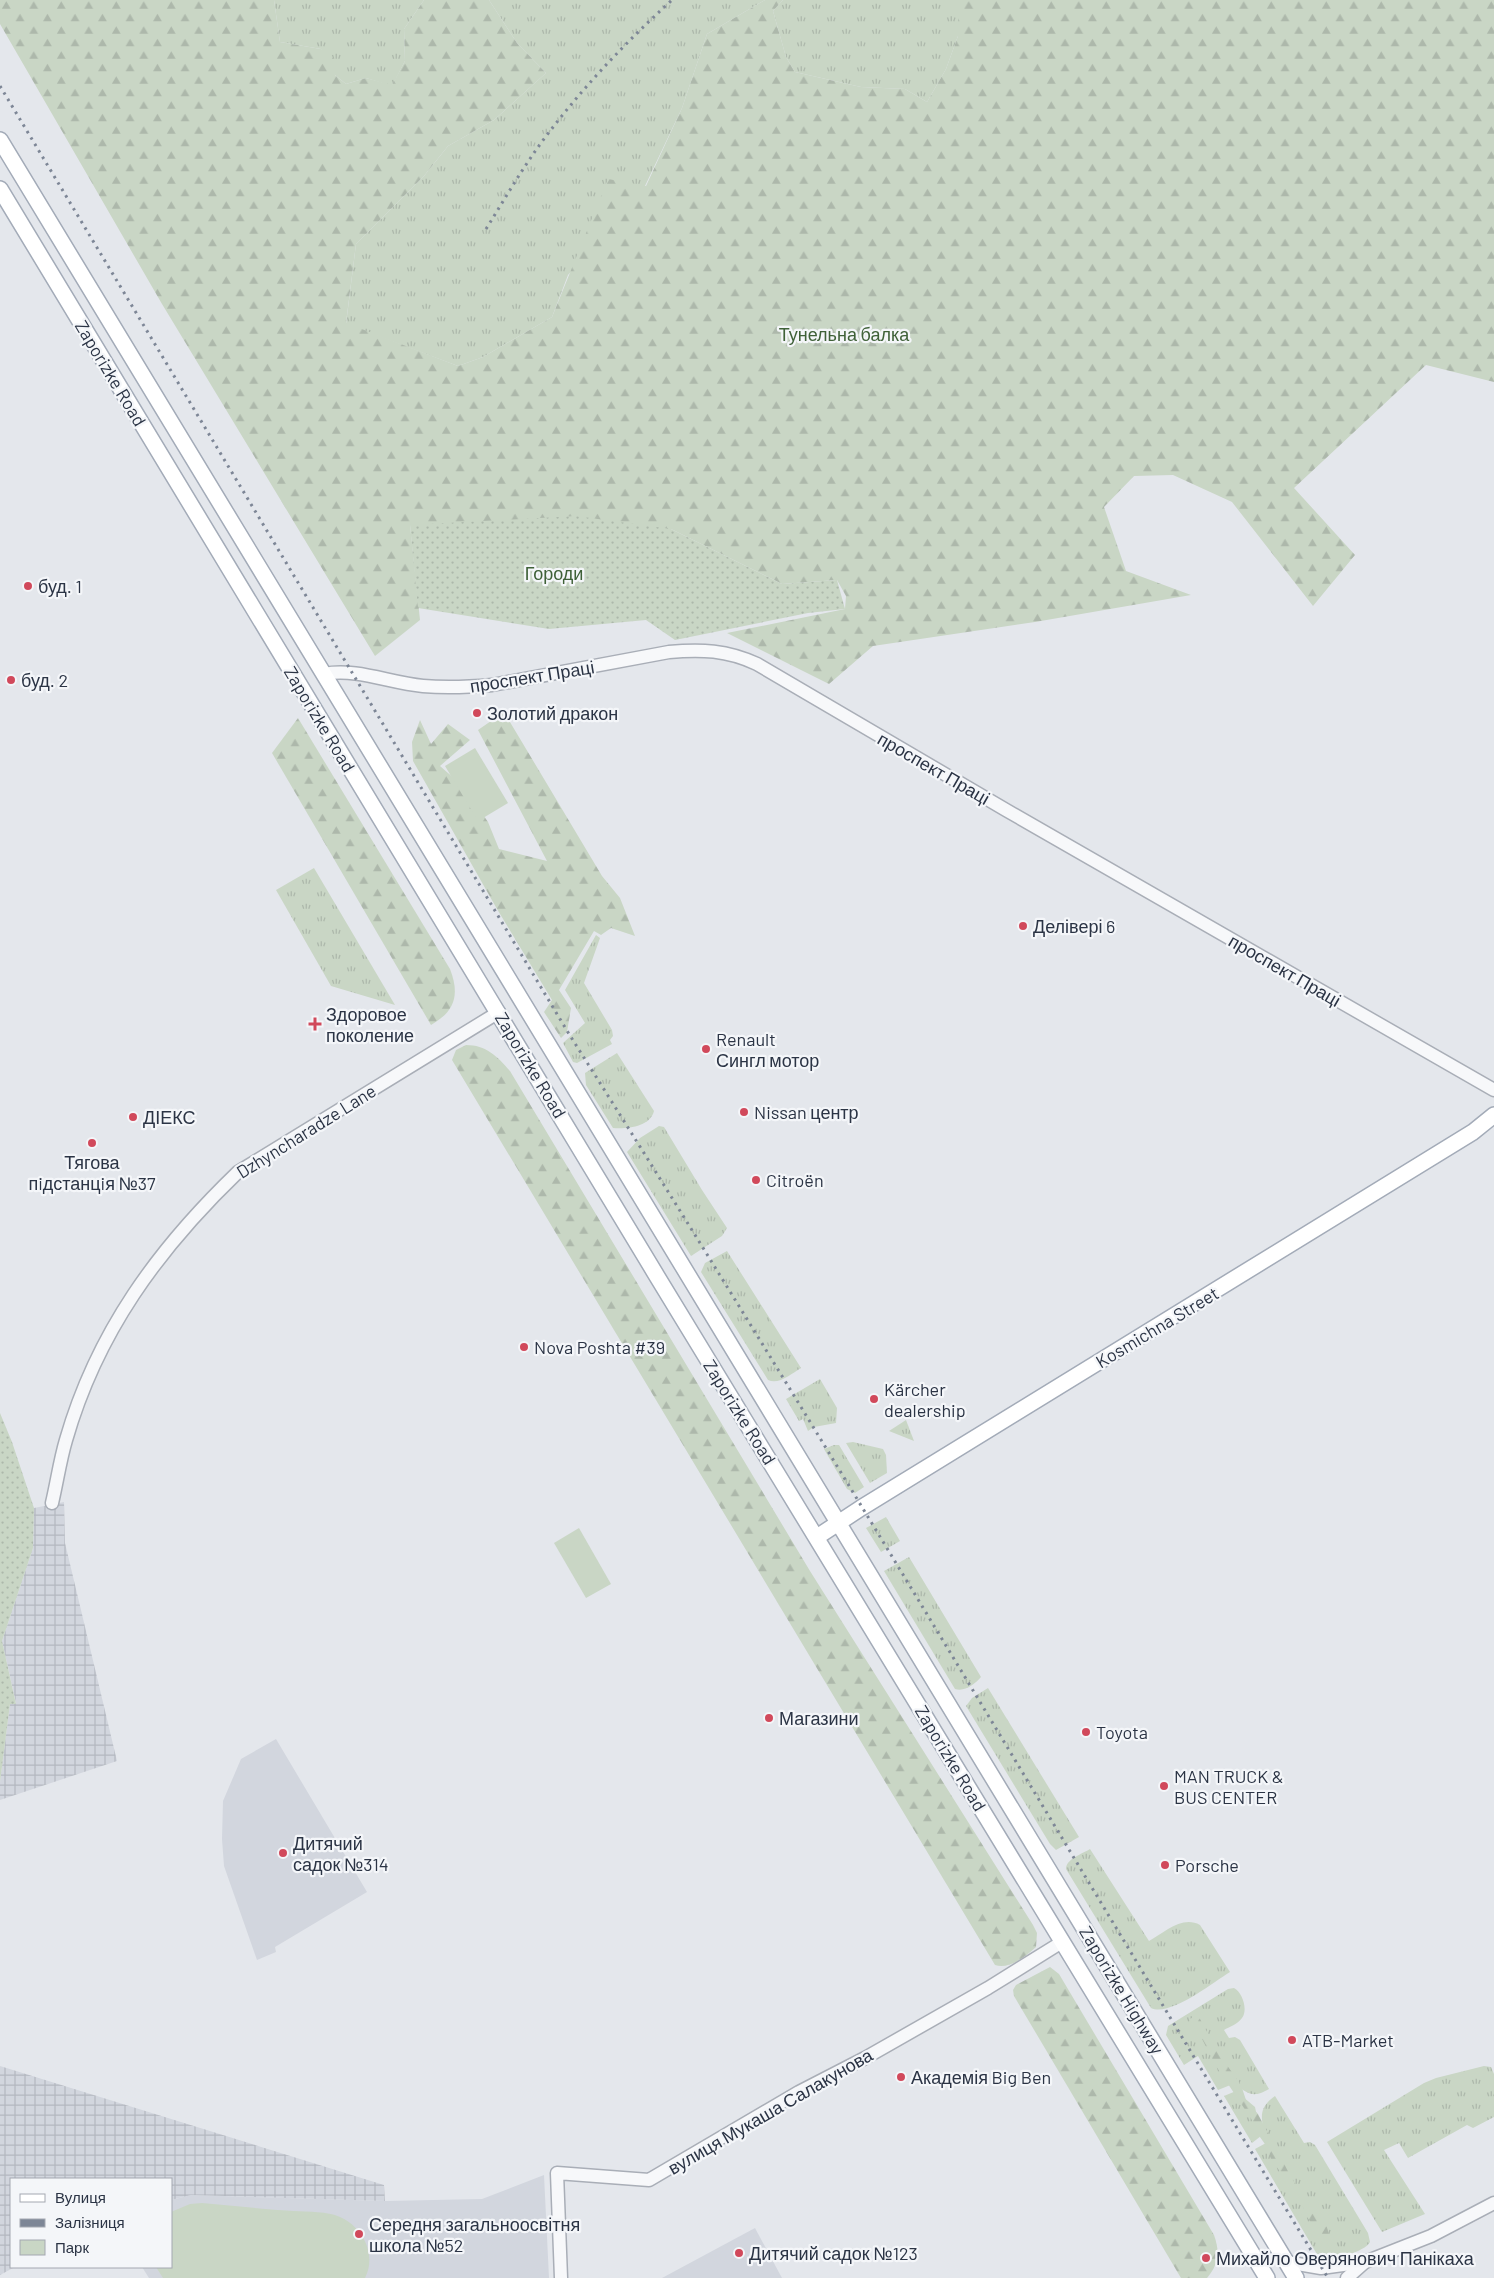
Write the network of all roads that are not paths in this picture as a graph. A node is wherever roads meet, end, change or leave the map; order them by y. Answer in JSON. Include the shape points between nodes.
{"nodes":[{"id":1,"x":0,"y":140,"type":"edge"},
{"id":2,"x":0,"y":189,"type":"edge"},
{"id":3,"x":324,"y":674,"type":"junction"},
{"id":4,"x":301,"y":689,"type":"junction"},
{"id":5,"x":521,"y":999,"type":"junction"},
{"id":6,"x":499,"y":1012,"type":"junction"},
{"id":7,"x":1494,"y":1090,"type":"edge"},
{"id":8,"x":1494,"y":1115,"type":"edge"},
{"id":9,"x":52,"y":1503,"type":"dead end"},
{"id":10,"x":839,"y":1522,"type":"junction"},
{"id":11,"x":817,"y":1537,"type":"junction"},
{"id":12,"x":1062,"y":1942,"type":"junction"},
{"id":13,"x":1494,"y":2203,"type":"edge"},
{"id":14,"x":1286,"y":2262,"type":"junction"},
{"id":15,"x":1365,"y":2262,"type":"junction"},
{"id":16,"x":1264,"y":2277,"type":"edge"},
{"id":17,"x":561,"y":2278,"type":"edge"},
{"id":18,"x":1296,"y":2278,"type":"edge"},
{"id":19,"x":1347,"y":2278,"type":"edge"}],
"edges":[{"from":1,"to":3,"type":"main road","name":"Zaporizke Road"},
{"from":2,"to":4,"type":"main road","name":"Zaporizke Road"},
{"from":3,"to":4,"type":"main road"},
{"from":3,"to":5,"type":"main road","name":"Zaporizke Road"},
{"from":3,"to":7,"type":"street","name":"проспект Праці","via":[[350,672],[423,686],[468,687],[668,652],[696,650],[732,654],[756,664]]},
{"from":4,"to":6,"type":"main road","name":"Zaporizke Road"},
{"from":5,"to":6,"type":"main road"},
{"from":5,"to":10,"type":"main road","name":"Zaporizke Road"},
{"from":6,"to":9,"type":"street","name":"Dzhyncharadze Lane","via":[[238,1172],[187,1224],[142,1278],[103,1344],[65,1441]]},
{"from":6,"to":11,"type":"main road","name":"Zaporizke Road"},
{"from":8,"to":10,"type":"main road","name":"Kosmichna Street","via":[[1392,1183]]},
{"from":10,"to":11,"type":"main road","name":"Kosmichna Street"},
{"from":10,"to":14,"type":"main road","name":"Zaporizke Road"},
{"from":11,"to":12,"type":"main road","name":"Zaporizke Road"},
{"from":12,"to":16,"type":"main road","name":"Zaporizke Highway"},
{"from":12,"to":17,"type":"street","name":"вулиця Мукаша Салакунова","via":[[988,1988],[799,2092],[649,2180],[557,2172]]},
{"from":13,"to":15,"type":"street","via":[[1431,2236]]},
{"from":14,"to":15,"type":"street","via":[[1321,2268]]},
{"from":14,"to":16,"type":"main road"},
{"from":14,"to":18,"type":"main road"},
{"from":15,"to":19,"type":"street"}]}
